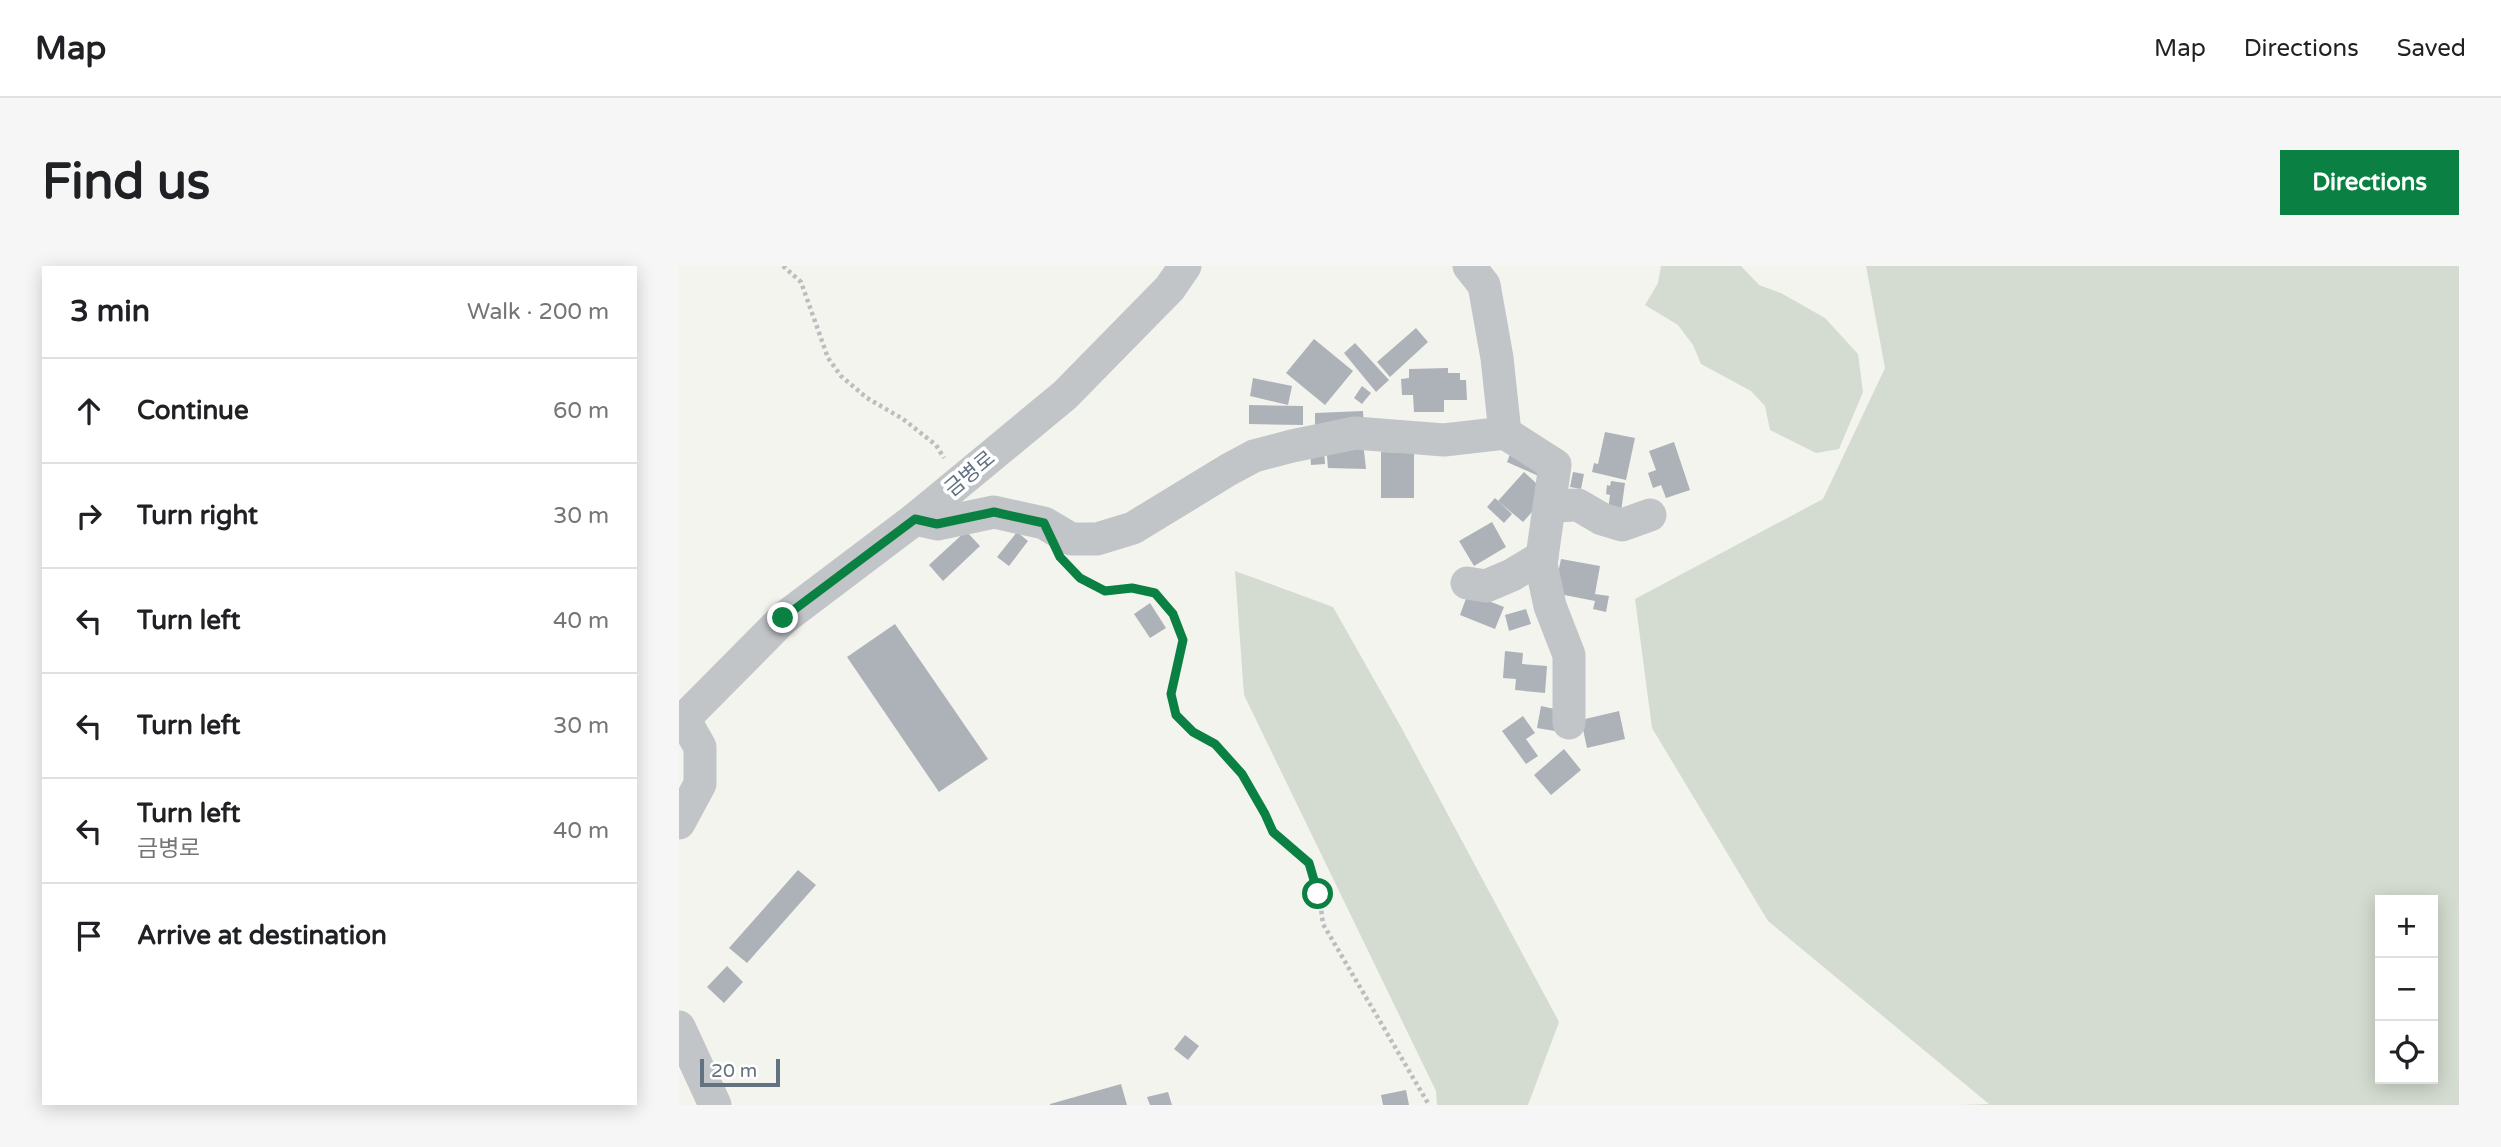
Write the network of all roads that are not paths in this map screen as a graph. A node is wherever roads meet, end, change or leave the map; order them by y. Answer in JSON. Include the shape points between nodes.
{"nodes":[{"id":1,"x":1185,"y":266,"type":"edge"},
{"id":2,"x":1469,"y":266,"type":"edge"},
{"id":3,"x":1505,"y":433,"type":"junction"},
{"id":4,"x":1550,"y":506,"type":"junction"},
{"id":5,"x":1650,"y":515,"type":"dead end"},
{"id":6,"x":915,"y":519,"type":"junction"},
{"id":7,"x":1542,"y":557,"type":"junction"},
{"id":8,"x":1467,"y":583,"type":"dead end"},
{"id":9,"x":682,"y":721,"type":"edge"},
{"id":10,"x":1569,"y":723,"type":"dead end"},
{"id":11,"x":679,"y":823,"type":"edge"},
{"id":12,"x":679,"y":1027,"type":"edge"},
{"id":13,"x":715,"y":1105,"type":"edge"}],
"edges":[{"from":1,"to":6,"type":"street","name":"금병로","via":[[1170,288],[1065,395]]},
{"from":2,"to":3,"type":"street","via":[[1484,285]]},
{"from":3,"to":4,"type":"street","via":[[1555,466]]},
{"from":3,"to":6,"type":"street","via":[[1444,440],[1355,433],[1292,446],[1254,456],[1133,528],[1097,538],[1071,539],[1044,523],[994,512],[937,524]]},
{"from":4,"to":5,"type":"street","via":[[1577,505],[1622,525]]},
{"from":4,"to":7,"type":"street"},
{"from":6,"to":9,"type":"street","name":"금병로","via":[[783,618]]},
{"from":7,"to":8,"type":"street","via":[[1486,586]]},
{"from":7,"to":10,"type":"street","via":[[1550,606],[1569,655]]},
{"from":9,"to":11,"type":"street","via":[[700,747],[699,784]]},
{"from":12,"to":13,"type":"street"}]}
